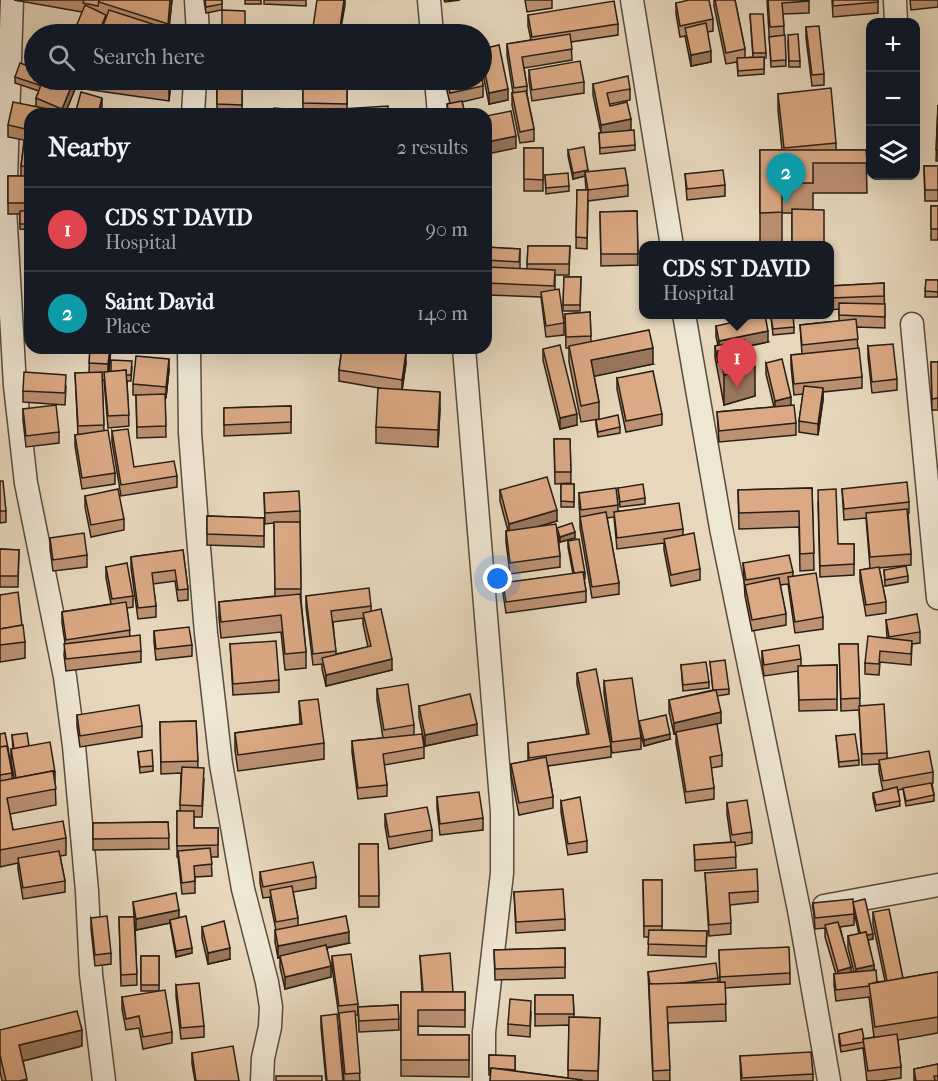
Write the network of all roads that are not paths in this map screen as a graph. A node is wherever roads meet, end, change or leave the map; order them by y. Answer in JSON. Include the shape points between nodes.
{"nodes":[{"id":1,"x":12,"y":0,"type":"edge"},
{"id":2,"x":196,"y":0,"type":"edge"},
{"id":3,"x":429,"y":0,"type":"edge"},
{"id":4,"x":632,"y":0,"type":"edge"},
{"id":5,"x":896,"y":0,"type":"edge"},
{"id":6,"x":896,"y":18,"type":"edge"},
{"id":7,"x":197,"y":24,"type":"edge"},
{"id":8,"x":431,"y":24,"type":"edge"},
{"id":9,"x":195,"y":90,"type":"edge"},
{"id":10,"x":437,"y":90,"type":"edge"},
{"id":11,"x":194,"y":108,"type":"edge"},
{"id":12,"x":439,"y":108,"type":"edge"},
{"id":13,"x":671,"y":241,"type":"edge"},
{"id":14,"x":685,"y":319,"type":"edge"},
{"id":15,"x":912,"y":324,"type":"dead end"},
{"id":16,"x":189,"y":354,"type":"edge"},
{"id":17,"x":464,"y":354,"type":"edge"},
{"id":18,"x":938,"y":598,"type":"edge"},
{"id":19,"x":938,"y":885,"type":"edge"},
{"id":20,"x":799,"y":910,"type":"junction"},
{"id":21,"x":104,"y":1081,"type":"edge"},
{"id":22,"x":262,"y":1081,"type":"edge"},
{"id":23,"x":484,"y":1081,"type":"edge"},
{"id":24,"x":829,"y":1081,"type":"edge"}],
"edges":[{"from":1,"to":21,"type":"street","via":[[4,208],[15,387],[26,483],[74,746],[91,974]]},
{"from":2,"to":7,"type":"street"},
{"from":3,"to":8,"type":"street"},
{"from":4,"to":13,"type":"street"},
{"from":5,"to":6,"type":"street"},
{"from":9,"to":11,"type":"street"},
{"from":10,"to":12,"type":"street"},
{"from":14,"to":20,"type":"street","via":[[721,528]]},
{"from":15,"to":18,"type":"street"},
{"from":16,"to":22,"type":"street","via":[[194,490],[221,764],[243,889],[271,1008]]},
{"from":17,"to":23,"type":"street","via":[[502,812],[502,873],[484,1032]]},
{"from":19,"to":20,"type":"street"},
{"from":20,"to":24,"type":"street"}]}
